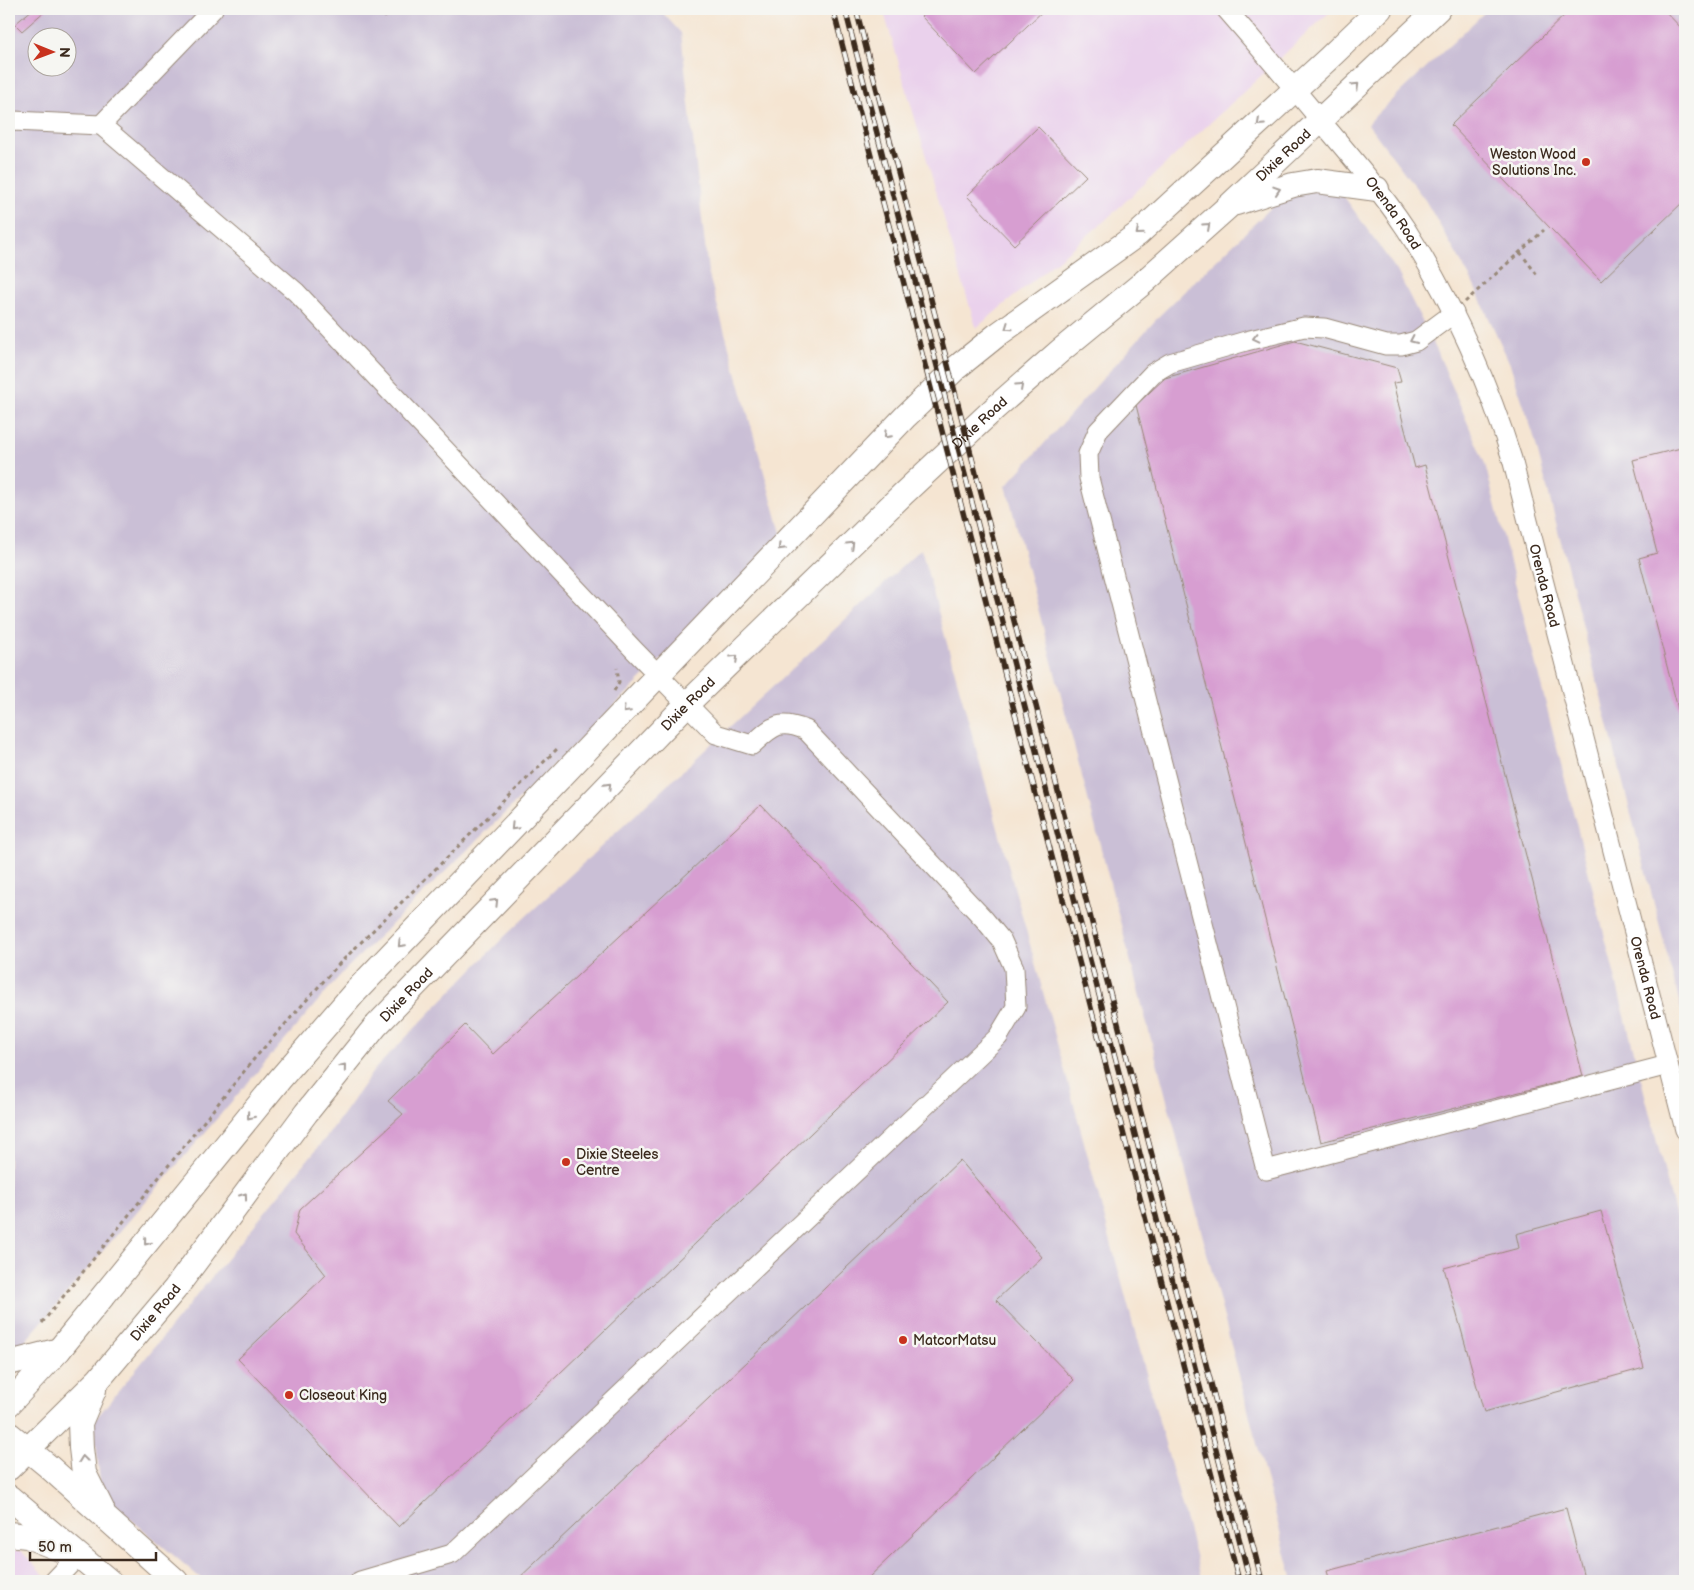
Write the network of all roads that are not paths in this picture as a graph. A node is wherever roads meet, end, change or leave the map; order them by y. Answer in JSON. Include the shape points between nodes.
{"nodes":[{"id":1,"x":213,"y":9,"type":"edge"},
{"id":2,"x":1226,"y":9,"type":"edge"},
{"id":3,"x":1380,"y":9,"type":"edge"},
{"id":4,"x":1438,"y":9,"type":"edge"},
{"id":5,"x":1296,"y":89,"type":"junction"},
{"id":6,"x":1321,"y":120,"type":"junction"},
{"id":7,"x":9,"y":123,"type":"edge"},
{"id":8,"x":101,"y":125,"type":"junction"},
{"id":9,"x":1377,"y":189,"type":"junction"},
{"id":10,"x":1230,"y":205,"type":"junction"},
{"id":11,"x":1454,"y":313,"type":"junction"},
{"id":12,"x":660,"y":675,"type":"junction"},
{"id":13,"x":687,"y":704,"type":"junction"},
{"id":14,"x":1668,"y":1065,"type":"junction"},
{"id":15,"x":1685,"y":1130,"type":"edge"},
{"id":16,"x":59,"y":1350,"type":"junction"},
{"id":17,"x":9,"y":1363,"type":"edge"},
{"id":18,"x":99,"y":1379,"type":"junction"},
{"id":19,"x":9,"y":1404,"type":"edge"},
{"id":20,"x":9,"y":1434,"type":"edge"},
{"id":21,"x":28,"y":1450,"type":"junction"},
{"id":22,"x":9,"y":1468,"type":"edge"},
{"id":23,"x":9,"y":1497,"type":"edge"},
{"id":24,"x":107,"y":1520,"type":"junction"},
{"id":25,"x":9,"y":1534,"type":"edge"},
{"id":26,"x":78,"y":1556,"type":"junction"},
{"id":27,"x":54,"y":1581,"type":"edge"},
{"id":28,"x":109,"y":1581,"type":"edge"},
{"id":29,"x":176,"y":1581,"type":"edge"},
{"id":30,"x":360,"y":1581,"type":"edge"}],
"edges":[{"from":1,"to":8,"type":"street"},
{"from":2,"to":5,"type":"street","name":"Orenda Road"},
{"from":3,"to":5,"type":"main road"},
{"from":6,"to":4,"type":"main road","name":"Dixie Road","one_way":true},
{"from":5,"to":6,"type":"street","name":"Orenda Road"},
{"from":5,"to":12,"type":"main road","one_way":true,"via":[[1138,234],[956,368],[906,416]]},
{"from":6,"to":9,"type":"street","name":"Orenda Road"},
{"from":6,"to":10,"type":"main road","name":"Dixie Road"},
{"from":7,"to":8,"type":"street"},
{"from":8,"to":12,"type":"street","via":[[296,292]]},
{"from":10,"to":9,"type":"main road","one_way":true,"via":[[1293,185],[1317,182]]},
{"from":9,"to":11,"type":"street","name":"Orenda Road","via":[[1405,228]]},
{"from":13,"to":10,"type":"main road","name":"Dixie Road","one_way":true,"via":[[996,408]]},
{"from":11,"to":14,"type":"street","name":"Orenda Road","via":[[1489,393],[1512,459]]},
{"from":11,"to":14,"type":"street","one_way":true,"via":[[1416,341],[1401,345],[1386,345],[1324,328],[1304,327],[1170,363],[1153,374],[1098,431],[1088,454],[1089,478],[1266,1170]]},
{"from":12,"to":13,"type":"street"},
{"from":12,"to":16,"type":"main road","one_way":true,"via":[[355,992],[280,1078]]},
{"from":18,"to":13,"type":"main road","name":"Dixie Road","one_way":true,"via":[[175,1289],[306,1113],[375,1027]]},
{"from":13,"to":30,"type":"street","via":[[716,734],[752,745],[772,727],[791,724],[806,730],[1002,940],[1014,968],[1016,1006],[998,1037],[452,1554]]},
{"from":14,"to":15,"type":"street","name":"Orenda Road"},
{"from":16,"to":17,"type":"main road"},
{"from":16,"to":19,"type":"main road"},
{"from":18,"to":21,"type":"main road","name":"Dixie Road"},
{"from":24,"to":18,"type":"main road","one_way":true,"via":[[84,1473],[81,1448],[80,1423]]},
{"from":20,"to":21,"type":"main road"},
{"from":21,"to":22,"type":"main road","name":"Dixie Road"},
{"from":21,"to":24,"type":"main road"},
{"from":23,"to":26,"type":"main road"},
{"from":24,"to":29,"type":"main road"},
{"from":25,"to":26,"type":"main road","via":[[27,1536]]},
{"from":26,"to":27,"type":"street"},
{"from":26,"to":28,"type":"main road"}]}
